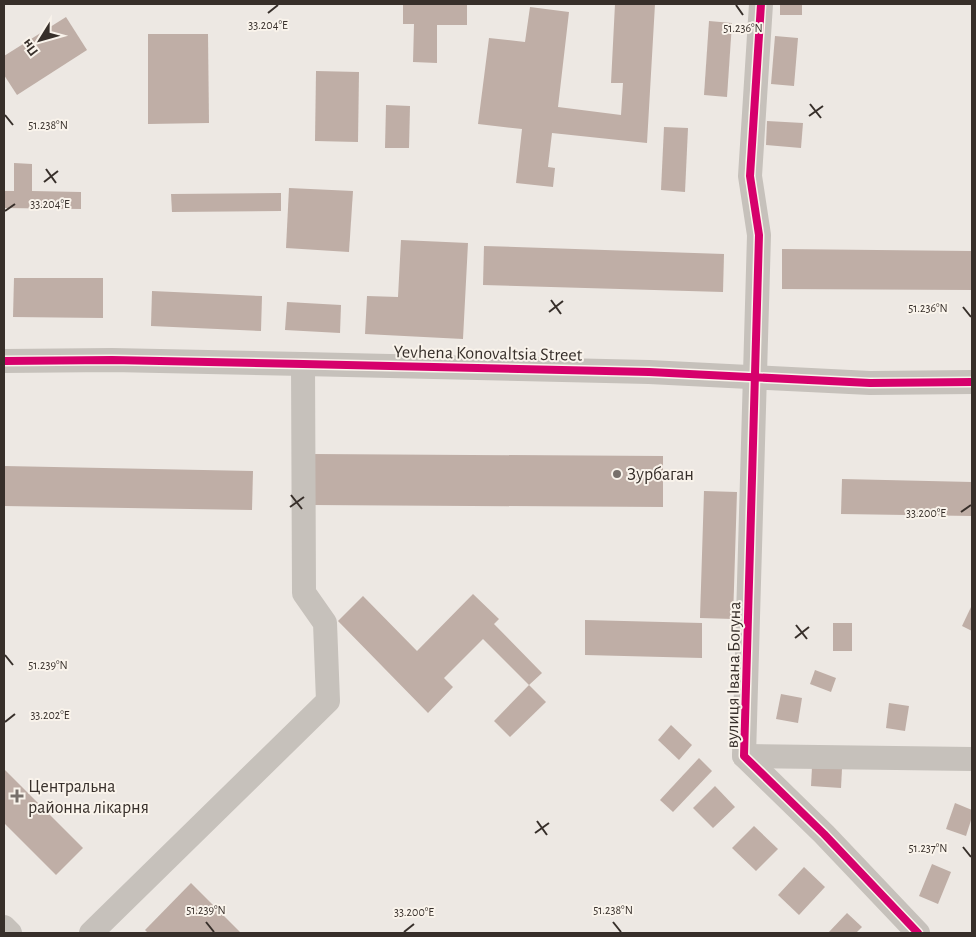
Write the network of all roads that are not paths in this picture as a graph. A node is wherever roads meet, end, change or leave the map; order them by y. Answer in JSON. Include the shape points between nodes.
{"nodes":[{"id":1,"x":761,"y":4,"type":"edge"},
{"id":2,"x":4,"y":362,"type":"edge"},
{"id":3,"x":303,"y":364,"type":"junction"},
{"id":4,"x":756,"y":377,"type":"junction"},
{"id":5,"x":972,"y":382,"type":"edge"},
{"id":6,"x":744,"y":756,"type":"junction"},
{"id":7,"x":972,"y":759,"type":"edge"},
{"id":8,"x":4,"y":927,"type":"edge"},
{"id":9,"x":10,"y":933,"type":"edge"},
{"id":10,"x":91,"y":933,"type":"edge"},
{"id":11,"x":918,"y":933,"type":"edge"}],
"edges":[{"from":1,"to":4,"type":"street","name":"вулиця Івана Богуна","via":[[750,176],[759,236]]},
{"from":2,"to":3,"type":"street","name":"Yevhena Konovaltsia Street","via":[[112,360]]},
{"from":3,"to":4,"type":"street","name":"Yevhena Konovaltsia Street"},
{"from":3,"to":10,"type":"street","via":[[304,593],[325,623],[328,701]]},
{"from":4,"to":5,"type":"street","name":"Yevhena Konovaltsia Street","via":[[870,383]]},
{"from":4,"to":6,"type":"street","name":"вулиця Івана Богуна"},
{"from":6,"to":7,"type":"street"},
{"from":6,"to":11,"type":"street","name":"вулиця Івана Богуна"},
{"from":8,"to":9,"type":"street"}]}
